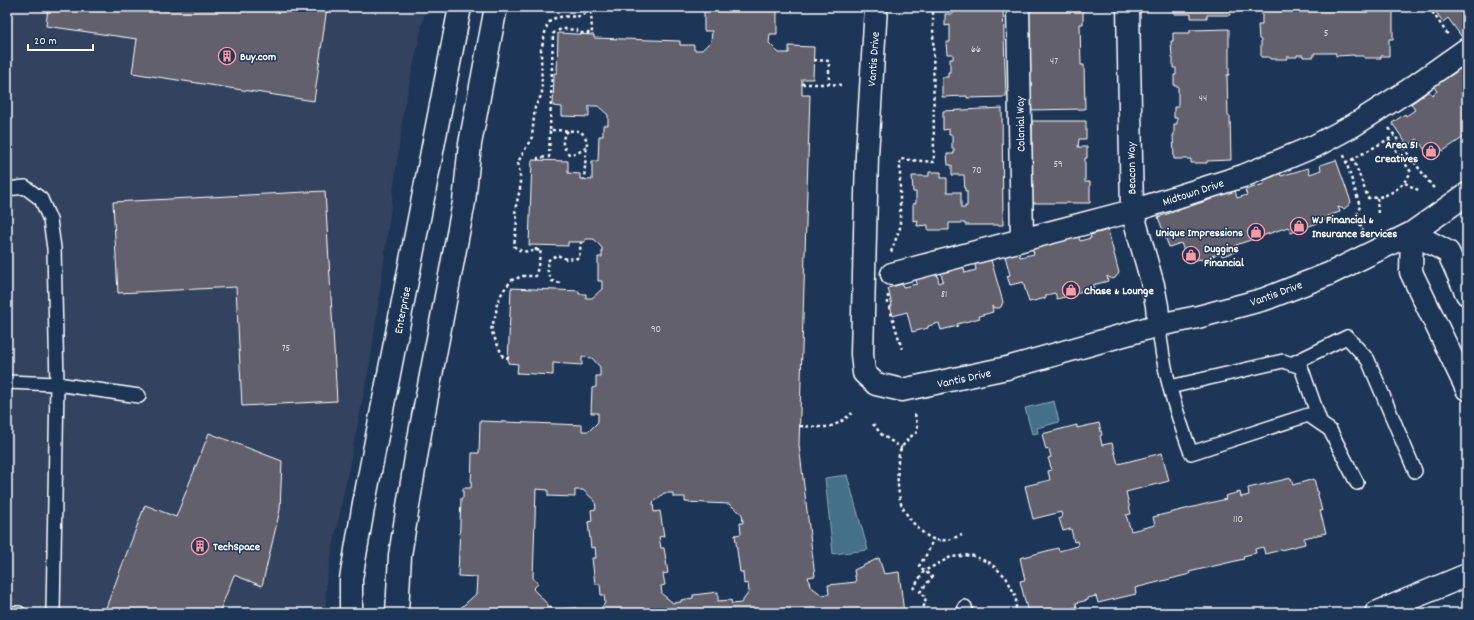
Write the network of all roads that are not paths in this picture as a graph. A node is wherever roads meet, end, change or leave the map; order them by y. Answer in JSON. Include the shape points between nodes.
{"nodes":[{"id":1,"x":460,"y":7,"type":"edge"},
{"id":2,"x":496,"y":7,"type":"edge"},
{"id":3,"x":876,"y":7,"type":"edge"},
{"id":4,"x":1018,"y":7,"type":"edge"},
{"id":5,"x":1128,"y":7,"type":"edge"},
{"id":6,"x":1464,"y":51,"type":"edge"},
{"id":7,"x":7,"y":189,"type":"edge"},
{"id":8,"x":1467,"y":194,"type":"edge"},
{"id":9,"x":1132,"y":211,"type":"junction"},
{"id":10,"x":1412,"y":233,"type":"junction"},
{"id":11,"x":1022,"y":240,"type":"junction"},
{"id":12,"x":890,"y":273,"type":"road end"},
{"id":13,"x":1467,"y":294,"type":"edge"},
{"id":14,"x":1158,"y":325,"type":"junction"},
{"id":15,"x":1291,"y":364,"type":"junction"},
{"id":16,"x":7,"y":382,"type":"edge"},
{"id":17,"x":57,"y":384,"type":"junction"},
{"id":18,"x":1170,"y":387,"type":"junction"},
{"id":19,"x":1467,"y":389,"type":"edge"},
{"id":20,"x":139,"y":396,"type":"dead end"},
{"id":21,"x":1321,"y":424,"type":"junction"},
{"id":22,"x":1415,"y":471,"type":"dead end"},
{"id":23,"x":1357,"y":483,"type":"dead end"},
{"id":24,"x":1467,"y":575,"type":"edge"},
{"id":25,"x":7,"y":613,"type":"edge"},
{"id":26,"x":19,"y":613,"type":"edge"},
{"id":27,"x":53,"y":613,"type":"edge"},
{"id":28,"x":351,"y":613,"type":"edge"},
{"id":29,"x":397,"y":613,"type":"edge"},
{"id":30,"x":1376,"y":613,"type":"edge"}],
"edges":[{"from":1,"to":28,"type":"street","name":"Enterprise","via":[[364,503],[351,579]]},
{"from":2,"to":29,"type":"street","via":[[470,144],[464,202],[402,540]]},
{"from":3,"to":14,"type":"street","name":"Vantis Drive","via":[[867,155],[862,354],[864,373],[876,384],[902,390],[1007,368]]},
{"from":4,"to":11,"type":"street","name":"Colonial Way"},
{"from":5,"to":9,"type":"street","name":"Beacon Way"},
{"from":6,"to":9,"type":"street","name":"Midtown Drive","via":[[1409,90],[1315,146],[1243,176]]},
{"from":7,"to":17,"type":"lane","via":[[25,187],[41,199],[50,220],[54,248]]},
{"from":8,"to":10,"type":"street","name":"Vantis Drive"},
{"from":9,"to":11,"type":"street","name":"Midtown Drive"},
{"from":9,"to":14,"type":"street","name":"Beacon Way","via":[[1153,285]]},
{"from":10,"to":13,"type":"street","via":[[1448,252]]},
{"from":10,"to":14,"type":"street","name":"Vantis Drive","via":[[1329,274],[1265,299]]},
{"from":10,"to":19,"type":"street","via":[[1411,272]]},
{"from":11,"to":12,"type":"street","name":"Midtown Drive"},
{"from":14,"to":18,"type":"lane","via":[[1160,348]]},
{"from":15,"to":18,"type":"lane","via":[[1283,361]]},
{"from":15,"to":21,"type":"lane","via":[[1301,367]]},
{"from":15,"to":22,"type":"lane","via":[[1347,337],[1368,360]]},
{"from":16,"to":17,"type":"lane"},
{"from":17,"to":20,"type":"lane"},
{"from":17,"to":27,"type":"lane"},
{"from":18,"to":21,"type":"lane","via":[[1191,453],[1308,415]]},
{"from":21,"to":23,"type":"lane","via":[[1330,430]]},
{"from":24,"to":30,"type":"street"},
{"from":25,"to":26,"type":"lane"}]}
